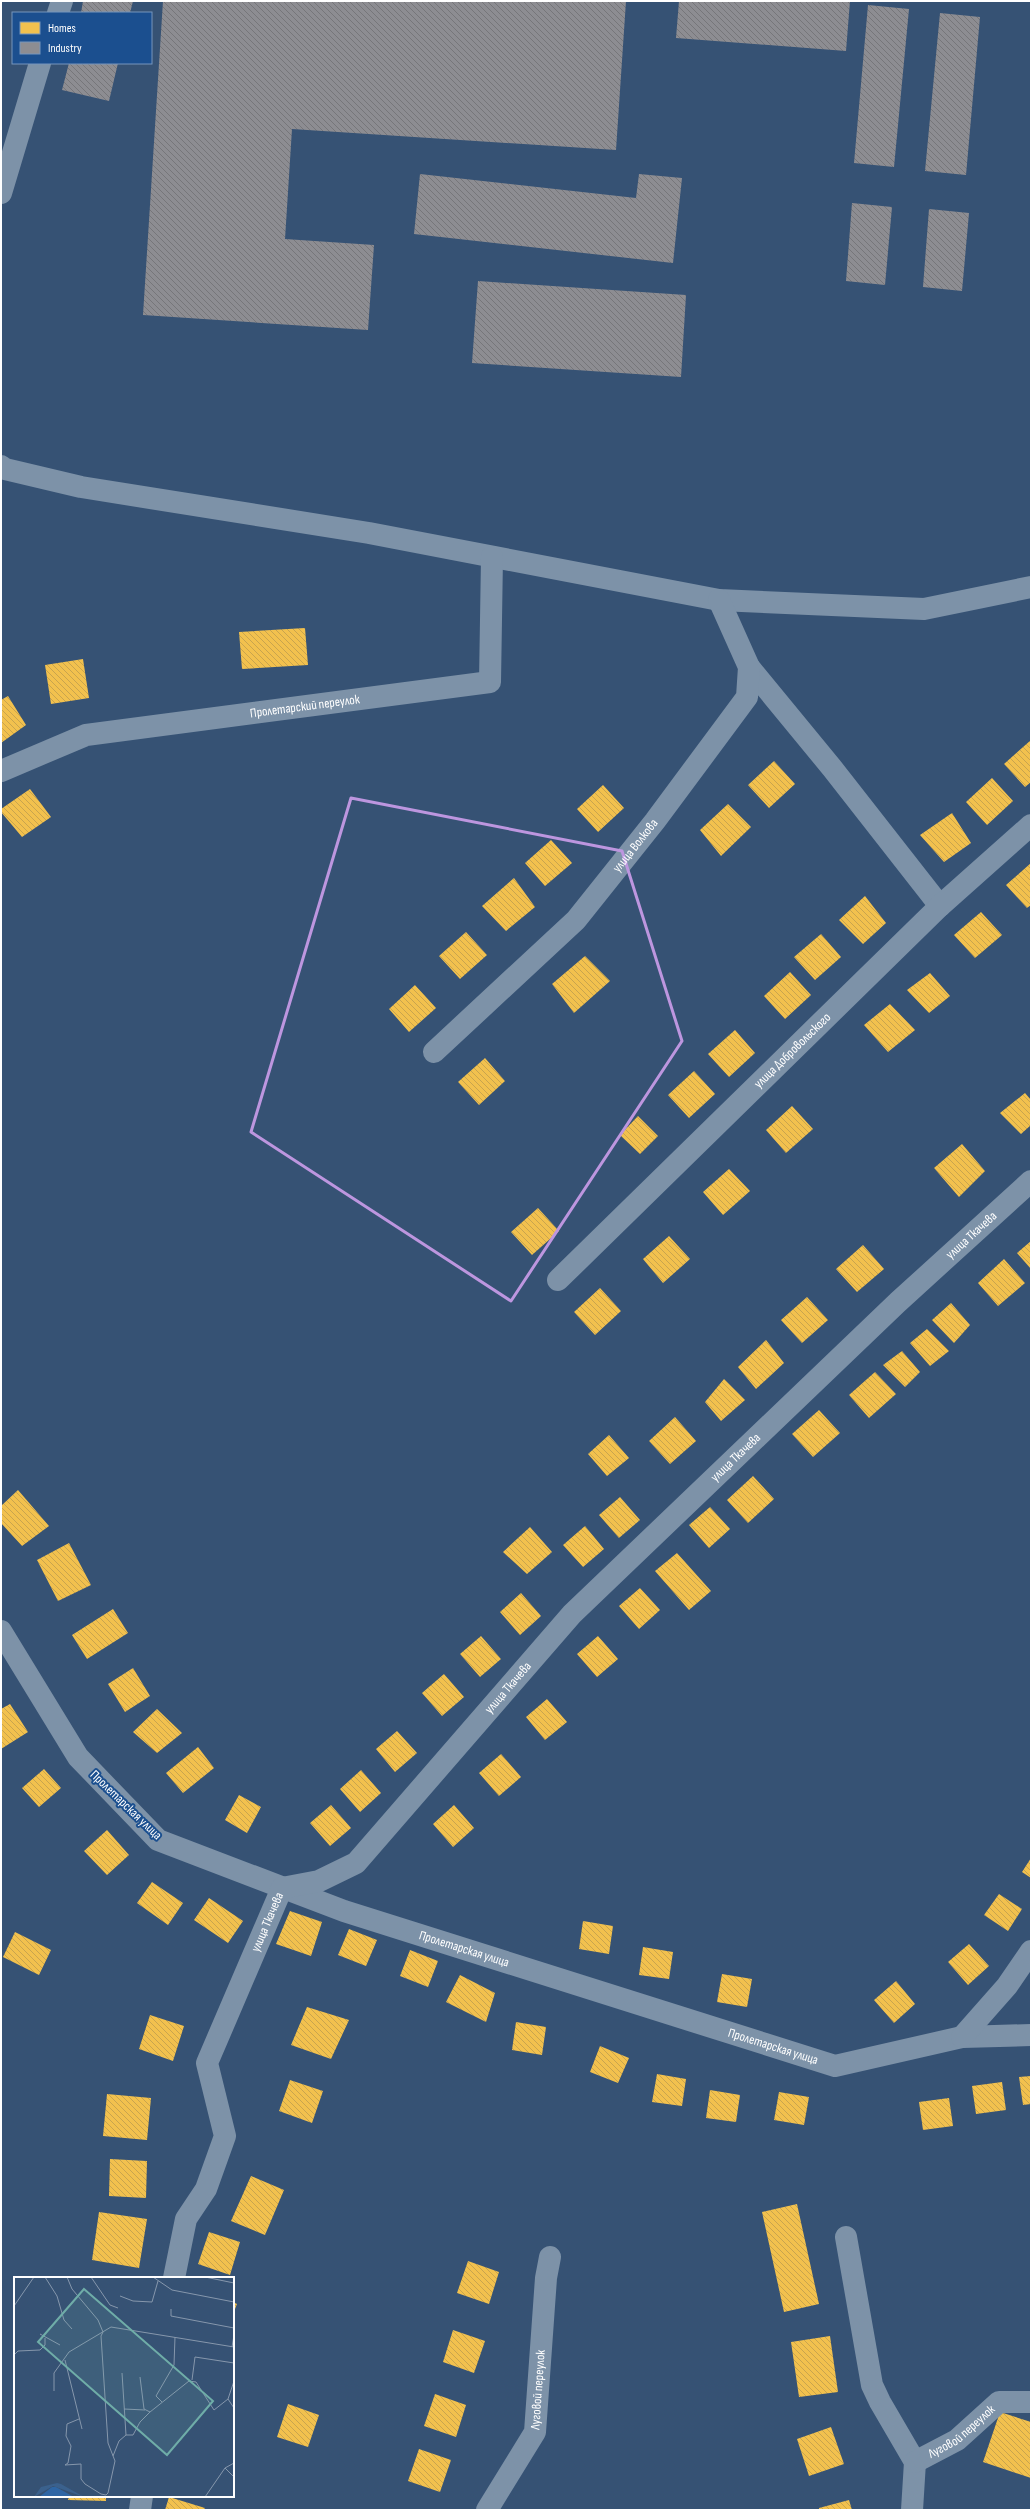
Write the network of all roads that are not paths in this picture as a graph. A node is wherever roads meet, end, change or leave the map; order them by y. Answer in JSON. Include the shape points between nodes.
{"nodes":[{"id":1,"x":62,"y":1,"type":"edge"},
{"id":2,"x":58,"y":12,"type":"edge"},
{"id":3,"x":40,"y":64,"type":"edge"},
{"id":4,"x":1,"y":193,"type":"edge"},
{"id":5,"x":1,"y":466,"type":"edge"},
{"id":6,"x":492,"y":557,"type":"junction"},
{"id":7,"x":1031,"y":587,"type":"edge"},
{"id":8,"x":719,"y":600,"type":"junction"},
{"id":9,"x":749,"y":667,"type":"junction"},
{"id":10,"x":1,"y":771,"type":"edge"},
{"id":11,"x":1031,"y":825,"type":"edge"},
{"id":12,"x":940,"y":906,"type":"junction"},
{"id":13,"x":434,"y":1052,"type":"dead end"},
{"id":14,"x":1031,"y":1181,"type":"edge"},
{"id":15,"x":558,"y":1280,"type":"dead end"},
{"id":16,"x":1,"y":1631,"type":"edge"},
{"id":17,"x":282,"y":1888,"type":"junction"},
{"id":18,"x":1031,"y":1951,"type":"edge"},
{"id":19,"x":1031,"y":2035,"type":"edge"},
{"id":20,"x":962,"y":2037,"type":"junction"},
{"id":21,"x":846,"y":2237,"type":"dead end"},
{"id":22,"x":550,"y":2256,"type":"dead end"},
{"id":23,"x":174,"y":2277,"type":"edge"},
{"id":24,"x":1031,"y":2402,"type":"edge"},
{"id":25,"x":915,"y":2462,"type":"junction"},
{"id":26,"x":142,"y":2497,"type":"edge"},
{"id":27,"x":140,"y":2510,"type":"edge"},
{"id":28,"x":487,"y":2510,"type":"edge"},
{"id":29,"x":912,"y":2510,"type":"edge"}],
"edges":[{"from":1,"to":2,"type":"street"},
{"from":3,"to":4,"type":"street"},
{"from":5,"to":6,"type":"street","via":[[5,470],[81,487],[232,509]]},
{"from":6,"to":8,"type":"street"},
{"from":6,"to":10,"type":"street","name":"Пролетарский переулок","via":[[490,682],[86,735]]},
{"from":7,"to":8,"type":"street","via":[[924,609]]},
{"from":8,"to":9,"type":"street","name":"улица Волкова"},
{"from":9,"to":12,"type":"street"},
{"from":9,"to":13,"type":"street","name":"улица Волкова","via":[[747,697],[655,821],[576,920]]},
{"from":11,"to":12,"type":"street","name":"улица Добровольского"},
{"from":12,"to":15,"type":"street","name":"улица Добровольского"},
{"from":14,"to":17,"type":"street","name":"улица Ткачева","via":[[898,1302],[572,1614],[356,1864],[319,1881]]},
{"from":16,"to":17,"type":"street","name":"Пролетарская улица","via":[[78,1757],[158,1840]]},
{"from":17,"to":20,"type":"street","name":"Пролетарская улица","via":[[344,1911],[835,2066]]},
{"from":17,"to":23,"type":"street","name":"улица Ткачева","via":[[207,2063],[225,2136],[206,2189],[186,2219]]},
{"from":18,"to":20,"type":"street","via":[[1007,1986]]},
{"from":19,"to":20,"type":"street","name":"Пролетарская улица"},
{"from":21,"to":25,"type":"street","via":[[872,2385]]},
{"from":22,"to":28,"type":"street","name":"Луговой переулок","via":[[534,2432]]},
{"from":24,"to":25,"type":"street","name":"Луговой переулок","via":[[999,2402],[956,2440]]},
{"from":25,"to":29,"type":"street"},
{"from":26,"to":27,"type":"street"}]}
